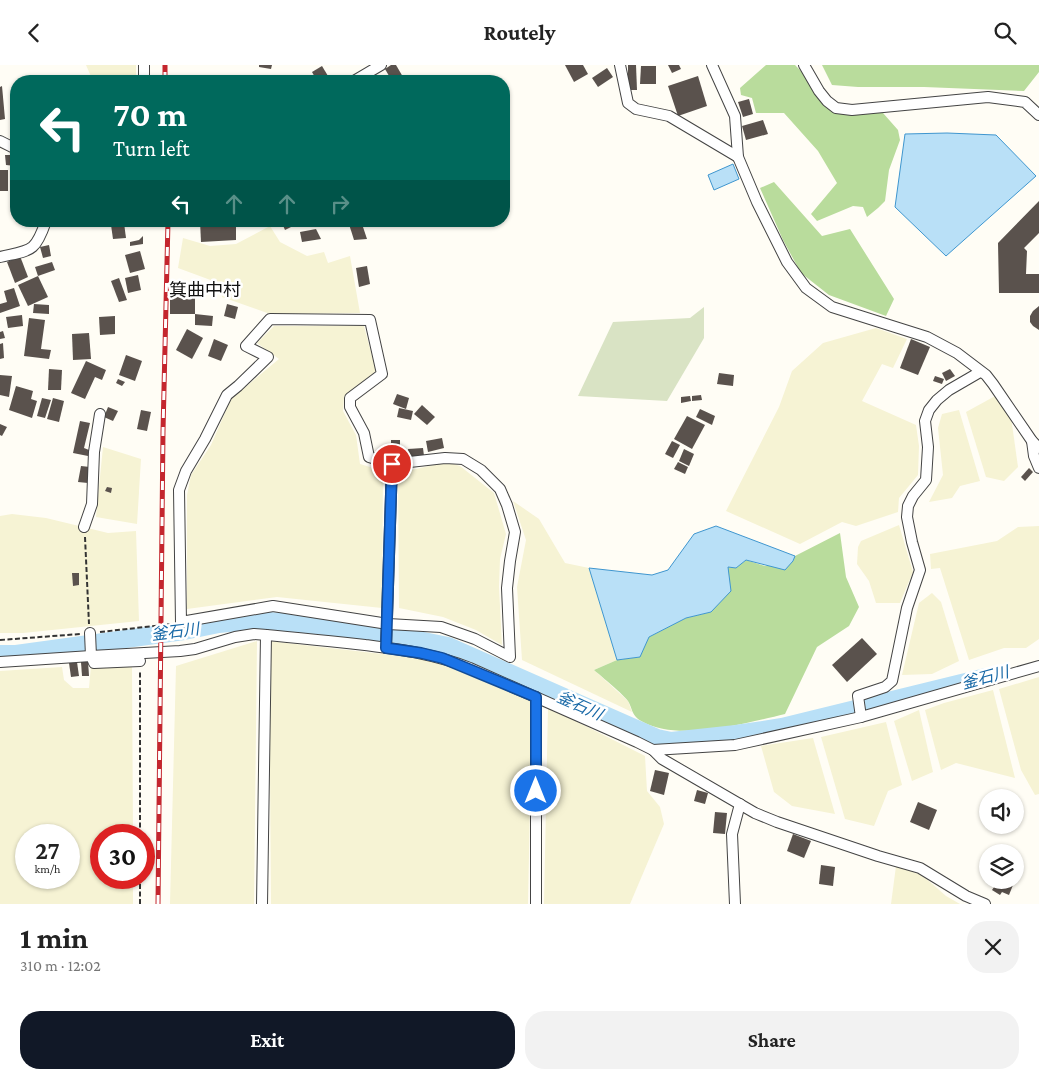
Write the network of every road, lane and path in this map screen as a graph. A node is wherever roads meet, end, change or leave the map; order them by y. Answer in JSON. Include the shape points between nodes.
{"nodes":[{"id":1,"x":381,"y":65,"type":"edge"},
{"id":2,"x":620,"y":65,"type":"edge"},
{"id":3,"x":712,"y":65,"type":"edge"},
{"id":4,"x":804,"y":65,"type":"edge"},
{"id":5,"x":364,"y":75,"type":"edge"},
{"id":6,"x":1039,"y":115,"type":"edge"},
{"id":7,"x":738,"y":157,"type":"junction"},
{"id":8,"x":43,"y":227,"type":"edge"},
{"id":9,"x":0,"y":257,"type":"edge"},
{"id":10,"x":980,"y":372,"type":"junction"},
{"id":11,"x":100,"y":414,"type":"dead end"},
{"id":12,"x":1035,"y":445,"type":"edge"},
{"id":13,"x":392,"y":464,"type":"junction"},
{"id":14,"x":1039,"y":468,"type":"edge"},
{"id":15,"x":84,"y":527,"type":"joint"},
{"id":16,"x":388,"y":625,"type":"junction"},
{"id":17,"x":161,"y":627,"type":"dead end"},
{"id":18,"x":90,"y":635,"type":"junction"},
{"id":19,"x":266,"y":635,"type":"junction"},
{"id":20,"x":0,"y":640,"type":"edge"},
{"id":21,"x":386,"y":645,"type":"junction"},
{"id":22,"x":92,"y":654,"type":"junction"},
{"id":23,"x":140,"y":661,"type":"joint"},
{"id":24,"x":0,"y":662,"type":"edge"},
{"id":25,"x":1039,"y":666,"type":"edge"},
{"id":26,"x":536,"y":697,"type":"junction"},
{"id":27,"x":861,"y":717,"type":"junction"},
{"id":28,"x":654,"y":750,"type":"junction"},
{"id":29,"x":740,"y":804,"type":"junction"},
{"id":30,"x":140,"y":824,"type":"edge"},
{"id":31,"x":140,"y":889,"type":"edge"},
{"id":32,"x":140,"y":904,"type":"edge"},
{"id":33,"x":262,"y":904,"type":"edge"},
{"id":34,"x":536,"y":904,"type":"edge"},
{"id":35,"x":735,"y":904,"type":"edge"},
{"id":36,"x":985,"y":904,"type":"edge"}],
"edges":[{"from":1,"to":5,"type":"street"},
{"from":2,"to":7,"type":"street","via":[[628,103],[636,109],[669,116]]},
{"from":3,"to":7,"type":"street","via":[[735,116]]},
{"from":4,"to":6,"type":"street","via":[[819,91],[836,108],[852,110],[988,97],[1025,102]]},
{"from":7,"to":10,"type":"street","via":[[787,262],[806,288],[832,307],[927,337],[957,353]]},
{"from":8,"to":9,"type":"street","via":[[35,247]]},
{"from":10,"to":12,"type":"street","via":[[1000,392]]},
{"from":10,"to":27,"type":"street","via":[[948,390],[929,410],[925,421],[926,481],[913,496],[907,517],[920,570],[907,608],[892,681],[885,687],[858,696]]},
{"from":11,"to":15,"type":"street","via":[[94,452],[92,504]]},
{"from":12,"to":14,"type":"street","via":[[1034,455]]},
{"from":13,"to":16,"type":"street"},
{"from":13,"to":16,"type":"street","via":[[463,459],[481,470],[500,489],[515,532],[507,588],[510,657],[475,639],[441,627]]},
{"from":13,"to":16,"type":"street","via":[[369,457],[364,433],[350,407],[350,399],[382,374],[370,320],[270,319],[246,346],[268,357],[227,395],[186,471],[180,490],[181,622],[273,606]]},
{"from":15,"to":18,"type":"path"},
{"from":16,"to":21,"type":"street"},
{"from":17,"to":18,"type":"path"},
{"from":18,"to":20,"type":"path"},
{"from":18,"to":22,"type":"street"},
{"from":19,"to":21,"type":"street"},
{"from":19,"to":22,"type":"street","via":[[235,637],[180,651]]},
{"from":19,"to":33,"type":"street"},
{"from":21,"to":26,"type":"street","via":[[442,658]]},
{"from":22,"to":23,"type":"street","via":[[94,663]]},
{"from":22,"to":24,"type":"street"},
{"from":23,"to":30,"type":"path"},
{"from":25,"to":27,"type":"street"},
{"from":26,"to":28,"type":"street"},
{"from":26,"to":34,"type":"street"},
{"from":27,"to":28,"type":"street","via":[[735,745]]},
{"from":28,"to":29,"type":"street","via":[[662,759]]},
{"from":29,"to":35,"type":"street","via":[[732,834]]},
{"from":29,"to":36,"type":"street","via":[[778,822],[920,868]]},
{"from":31,"to":32,"type":"path"}]}
